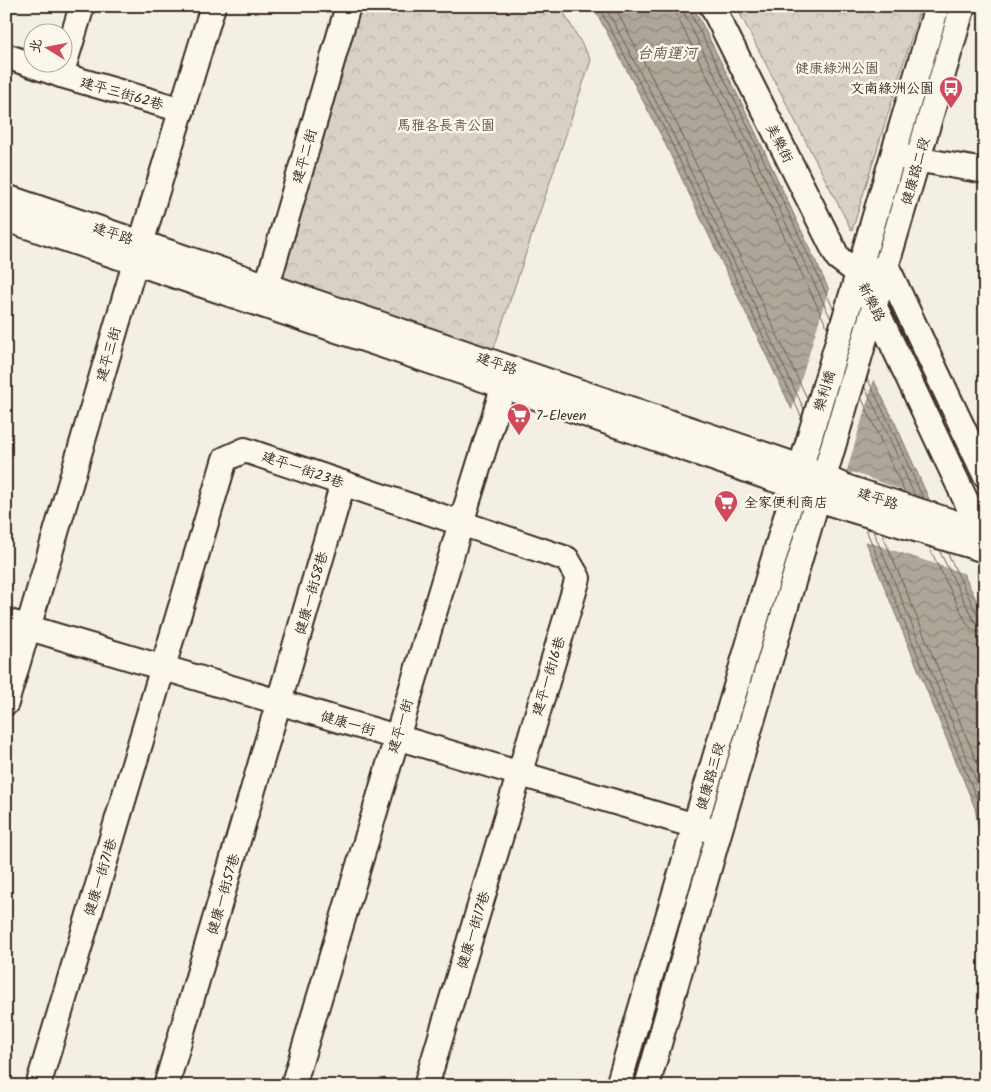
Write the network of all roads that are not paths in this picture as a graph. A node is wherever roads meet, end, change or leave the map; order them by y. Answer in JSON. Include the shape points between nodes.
{"nodes":[{"id":1,"x":82,"y":6,"type":"edge"},
{"id":2,"x":213,"y":6,"type":"edge"},
{"id":3,"x":348,"y":6,"type":"edge"},
{"id":4,"x":712,"y":6,"type":"edge"},
{"id":5,"x":938,"y":6,"type":"edge"},
{"id":6,"x":963,"y":6,"type":"edge"},
{"id":7,"x":6,"y":56,"type":"edge"},
{"id":8,"x":62,"y":75,"type":"junction"},
{"id":9,"x":182,"y":110,"type":"junction"},
{"id":10,"x":894,"y":155,"type":"junction"},
{"id":11,"x":918,"y":160,"type":"junction"},
{"id":12,"x":985,"y":172,"type":"edge"},
{"id":13,"x":6,"y":198,"type":"edge"},
{"id":14,"x":6,"y":219,"type":"edge"},
{"id":15,"x":139,"y":253,"type":"junction"},
{"id":16,"x":887,"y":267,"type":"junction"},
{"id":17,"x":858,"y":273,"type":"junction"},
{"id":18,"x":262,"y":295,"type":"junction"},
{"id":19,"x":875,"y":307,"type":"junction"},
{"id":20,"x":847,"y":314,"type":"joint"},
{"id":21,"x":866,"y":336,"type":"joint"},
{"id":22,"x":506,"y":376,"type":"junction"},
{"id":23,"x":985,"y":476,"type":"edge"},
{"id":24,"x":798,"y":477,"type":"junction"},
{"id":25,"x":343,"y":483,"type":"junction"},
{"id":26,"x":821,"y":488,"type":"junction"},
{"id":27,"x":846,"y":498,"type":"junction"},
{"id":28,"x":461,"y":523,"type":"junction"},
{"id":29,"x":984,"y":539,"type":"edge"},
{"id":30,"x":578,"y":578,"type":"joint"},
{"id":31,"x":17,"y":624,"type":"edge"},
{"id":32,"x":162,"y":668,"type":"junction"},
{"id":33,"x":6,"y":703,"type":"edge"},
{"id":34,"x":279,"y":703,"type":"junction"},
{"id":35,"x":396,"y":737,"type":"junction"},
{"id":36,"x":519,"y":774,"type":"junction"},
{"id":37,"x":695,"y":826,"type":"junction"},
{"id":38,"x":719,"y":834,"type":"junction"},
{"id":39,"x":38,"y":1086,"type":"edge"},
{"id":40,"x":166,"y":1086,"type":"edge"},
{"id":41,"x":293,"y":1086,"type":"edge"},
{"id":42,"x":426,"y":1086,"type":"edge"},
{"id":43,"x":618,"y":1086,"type":"edge"},
{"id":44,"x":647,"y":1086,"type":"edge"}],
"edges":[{"from":1,"to":8,"type":"street"},
{"from":2,"to":9,"type":"street","name":"建平三街"},
{"from":3,"to":18,"type":"street","name":"建平二街"},
{"from":4,"to":17,"type":"street","name":"美樂街","via":[[838,258]]},
{"from":5,"to":10,"type":"street","name":"健康路二段"},
{"from":6,"to":11,"type":"street","name":"健康路二段"},
{"from":7,"to":8,"type":"street","name":"建平三街62巷"},
{"from":8,"to":9,"type":"street","name":"建平三街62巷"},
{"from":9,"to":15,"type":"street","name":"建平三街"},
{"from":10,"to":11,"type":"street"},
{"from":10,"to":17,"type":"street","name":"健康路二段"},
{"from":11,"to":12,"type":"street"},
{"from":11,"to":16,"type":"street","name":"健康路二段"},
{"from":13,"to":15,"type":"street","name":"建平路"},
{"from":14,"to":15,"type":"street","name":"建平路"},
{"from":15,"to":18,"type":"street","name":"建平路"},
{"from":15,"to":31,"type":"street","name":"建平三街"},
{"from":16,"to":17,"type":"street","name":"新樂路"},
{"from":16,"to":19,"type":"street","name":"健康路二段"},
{"from":16,"to":23,"type":"street","name":"新樂路"},
{"from":17,"to":19,"type":"street","name":"新樂路"},
{"from":17,"to":20,"type":"street","name":"健康路二段"},
{"from":18,"to":22,"type":"street","name":"建平路"},
{"from":19,"to":21,"type":"street","name":"健康路二段"},
{"from":19,"to":29,"type":"street","name":"新樂路"},
{"from":20,"to":24,"type":"street","name":"樂利橋"},
{"from":21,"to":26,"type":"street","name":"樂利橋"},
{"from":22,"to":24,"type":"street","name":"建平路"},
{"from":22,"to":28,"type":"street","name":"建平一街"},
{"from":24,"to":26,"type":"street","name":"建平路"},
{"from":24,"to":37,"type":"street","name":"健康路三段"},
{"from":25,"to":28,"type":"street","name":"建平一街23巷"},
{"from":25,"to":32,"type":"street","name":"建平一街23巷","via":[[245,450],[224,459]]},
{"from":25,"to":34,"type":"street","name":"健康一街58巷"},
{"from":26,"to":27,"type":"street","name":"建平路"},
{"from":26,"to":38,"type":"street","name":"健康路三段"},
{"from":27,"to":29,"type":"street","name":"建平路","via":[[947,520]]},
{"from":27,"to":29,"type":"street","name":"建平路","via":[[957,542]]},
{"from":28,"to":30,"type":"street","name":"建平一街23巷","via":[[567,559]]},
{"from":28,"to":35,"type":"street","name":"建平一街"},
{"from":30,"to":36,"type":"street","name":"建平一街16巷"},
{"from":31,"to":32,"type":"street","name":"健康一街"},
{"from":31,"to":33,"type":"street","name":"建平三街"},
{"from":32,"to":34,"type":"street","name":"健康一街"},
{"from":32,"to":39,"type":"street","name":"健康一街71巷"},
{"from":34,"to":35,"type":"street","name":"健康一街"},
{"from":34,"to":40,"type":"street","name":"健康一街57巷"},
{"from":35,"to":36,"type":"street","name":"健康一街"},
{"from":35,"to":41,"type":"street","name":"建平一街"},
{"from":36,"to":37,"type":"street","name":"健康一街"},
{"from":36,"to":42,"type":"street","name":"健康一街17巷"},
{"from":37,"to":38,"type":"street","name":"健康一街"},
{"from":37,"to":43,"type":"street","name":"健康路三段"},
{"from":38,"to":44,"type":"street","name":"健康路三段"}]}
